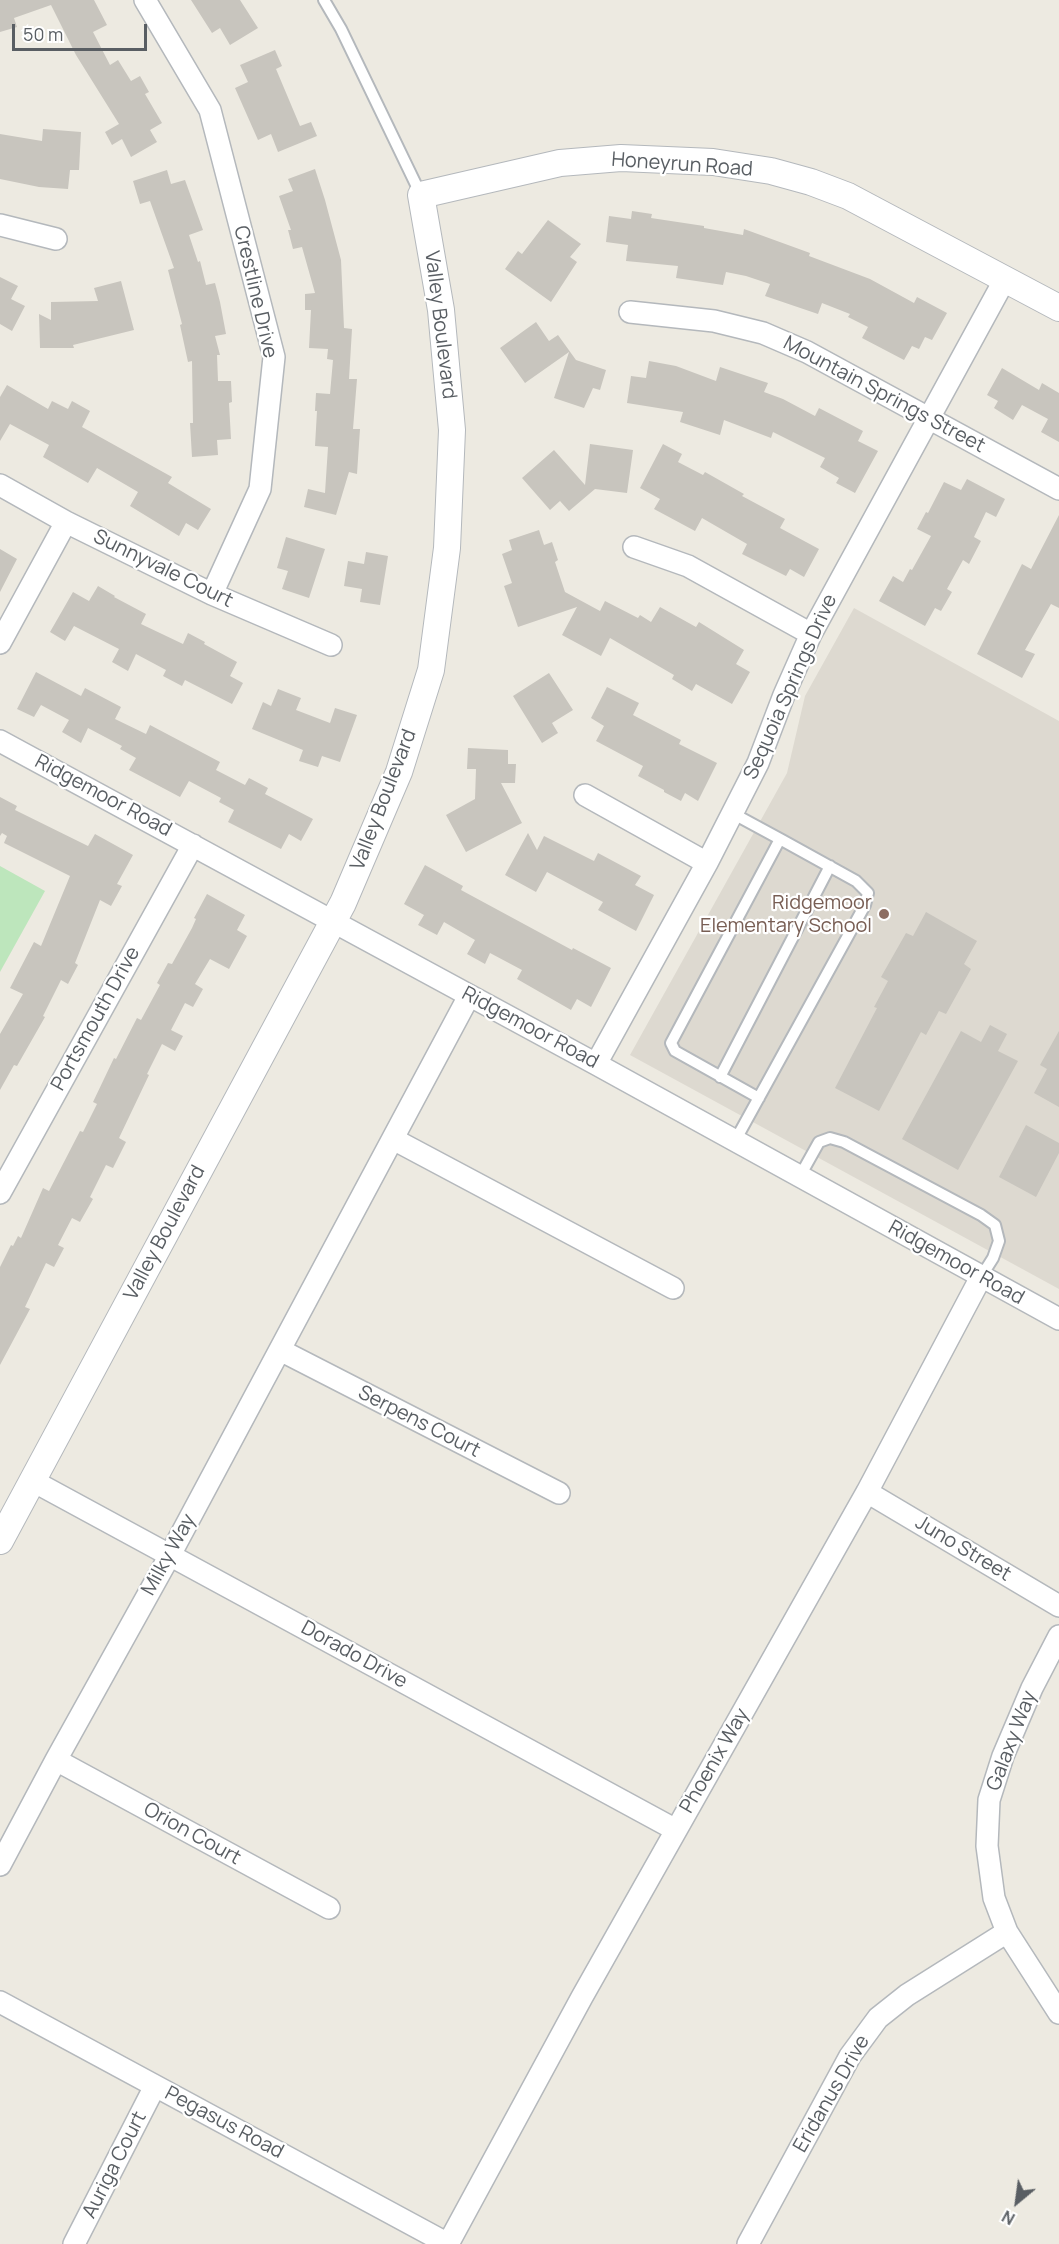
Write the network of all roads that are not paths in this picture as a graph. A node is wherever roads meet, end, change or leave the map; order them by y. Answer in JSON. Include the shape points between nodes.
{"nodes":[{"id":1,"x":145,"y":0,"type":"edge"},
{"id":2,"x":324,"y":0,"type":"edge"},
{"id":3,"x":421,"y":195,"type":"junction"},
{"id":4,"x":0,"y":225,"type":"edge"},
{"id":5,"x":56,"y":239,"type":"dead end"},
{"id":6,"x":1005,"y":279,"type":"junction"},
{"id":7,"x":1059,"y":308,"type":"edge"},
{"id":8,"x":630,"y":312,"type":"dead end"},
{"id":9,"x":929,"y":417,"type":"junction"},
{"id":10,"x":0,"y":485,"type":"edge"},
{"id":11,"x":1059,"y":489,"type":"edge"},
{"id":12,"x":66,"y":522,"type":"junction"},
{"id":13,"x":634,"y":547,"type":"dead end"},
{"id":14,"x":212,"y":594,"type":"junction"},
{"id":15,"x":811,"y":634,"type":"junction"},
{"id":16,"x":0,"y":643,"type":"edge"},
{"id":17,"x":331,"y":645,"type":"dead end"},
{"id":18,"x":0,"y":741,"type":"edge"},
{"id":19,"x":585,"y":795,"type":"dead end"},
{"id":20,"x":732,"y":813,"type":"junction"},
{"id":21,"x":780,"y":839,"type":"junction"},
{"id":22,"x":193,"y":845,"type":"junction"},
{"id":23,"x":707,"y":863,"type":"junction"},
{"id":24,"x":830,"y":866,"type":"junction"},
{"id":25,"x":333,"y":920,"type":"junction"},
{"id":26,"x":469,"y":996,"type":"junction"},
{"id":27,"x":596,"y":1064,"type":"junction"},
{"id":28,"x":720,"y":1077,"type":"junction"},
{"id":29,"x":759,"y":1098,"type":"junction"},
{"id":30,"x":393,"y":1139,"type":"junction"},
{"id":31,"x":735,"y":1141,"type":"junction"},
{"id":32,"x":800,"y":1176,"type":"junction"},
{"id":33,"x":0,"y":1193,"type":"edge"},
{"id":34,"x":981,"y":1277,"type":"junction"},
{"id":35,"x":673,"y":1288,"type":"dead end"},
{"id":36,"x":1059,"y":1319,"type":"edge"},
{"id":37,"x":280,"y":1350,"type":"junction"},
{"id":38,"x":33,"y":1481,"type":"junction"},
{"id":39,"x":867,"y":1492,"type":"junction"},
{"id":40,"x":559,"y":1493,"type":"dead end"},
{"id":41,"x":0,"y":1541,"type":"edge"},
{"id":42,"x":170,"y":1555,"type":"junction"},
{"id":43,"x":1059,"y":1606,"type":"edge"},
{"id":44,"x":1059,"y":1636,"type":"edge"},
{"id":45,"x":56,"y":1760,"type":"junction"},
{"id":46,"x":676,"y":1830,"type":"junction"},
{"id":47,"x":0,"y":1865,"type":"edge"},
{"id":48,"x":329,"y":1908,"type":"dead end"},
{"id":49,"x":1007,"y":1932,"type":"junction"},
{"id":50,"x":0,"y":2002,"type":"edge"},
{"id":51,"x":1059,"y":2013,"type":"edge"},
{"id":52,"x":155,"y":2086,"type":"junction"},
{"id":53,"x":74,"y":2244,"type":"edge"},
{"id":54,"x":448,"y":2244,"type":"edge"},
{"id":55,"x":748,"y":2244,"type":"edge"}],
"edges":[{"from":1,"to":14,"type":"street","name":"Crestline Drive","via":[[210,110],[274,357],[260,489]]},
{"from":2,"to":3,"type":"lane","name":"Valley Boulevard"},
{"from":3,"to":6,"type":"street","name":"Honeyrun Road","via":[[560,163],[621,158],[713,162],[771,171],[848,196]]},
{"from":3,"to":25,"type":"street","name":"Valley Boulevard","via":[[441,310],[452,430],[447,548],[431,670],[399,772]]},
{"from":4,"to":5,"type":"street"},
{"from":6,"to":7,"type":"street","name":"Honeyrun Road"},
{"from":6,"to":9,"type":"street","name":"Sequoia Springs Drive"},
{"from":8,"to":9,"type":"street","name":"Mountain Springs Street","via":[[714,321],[763,333]]},
{"from":9,"to":11,"type":"street","name":"Mountain Springs Street"},
{"from":9,"to":15,"type":"street","name":"Sequoia Springs Drive"},
{"from":10,"to":12,"type":"street","name":"Sunnyvale Court"},
{"from":12,"to":14,"type":"street","name":"Sunnyvale Court"},
{"from":12,"to":16,"type":"street"},
{"from":13,"to":15,"type":"street","via":[[688,566]]},
{"from":14,"to":17,"type":"street","name":"Sunnyvale Court"},
{"from":15,"to":20,"type":"street","name":"Sequoia Springs Drive","via":[[758,763]]},
{"from":18,"to":22,"type":"street","name":"Ridgemoor Road"},
{"from":19,"to":23,"type":"street"},
{"from":20,"to":21,"type":"lane"},
{"from":20,"to":23,"type":"street","name":"Sequoia Springs Drive"},
{"from":21,"to":24,"type":"lane"},
{"from":21,"to":28,"type":"lane","via":[[671,1043],[675,1051]]},
{"from":22,"to":25,"type":"street","name":"Ridgemoor Road"},
{"from":22,"to":33,"type":"street","name":"Portsmouth Drive"},
{"from":23,"to":27,"type":"street","name":"Sequoia Springs Drive"},
{"from":24,"to":28,"type":"lane"},
{"from":24,"to":29,"type":"lane","via":[[868,893],[865,905]]},
{"from":25,"to":26,"type":"street","name":"Ridgemoor Road"},
{"from":25,"to":38,"type":"street","name":"Valley Boulevard"},
{"from":26,"to":27,"type":"street","name":"Ridgemoor Road"},
{"from":26,"to":30,"type":"street","name":"Milky Way"},
{"from":27,"to":31,"type":"street","name":"Ridgemoor Road"},
{"from":28,"to":29,"type":"lane"},
{"from":29,"to":31,"type":"lane"},
{"from":30,"to":35,"type":"street"},
{"from":30,"to":37,"type":"street","name":"Milky Way"},
{"from":31,"to":32,"type":"street","name":"Ridgemoor Road"},
{"from":32,"to":34,"type":"street","name":"Ridgemoor Road"},
{"from":32,"to":34,"type":"lane","via":[[819,1142],[830,1138],[981,1215],[995,1225],[999,1241]]},
{"from":34,"to":36,"type":"street","name":"Ridgemoor Road"},
{"from":34,"to":39,"type":"street","name":"Phoenix Way"},
{"from":37,"to":40,"type":"street","name":"Serpens Court"},
{"from":37,"to":42,"type":"street","name":"Milky Way"},
{"from":38,"to":41,"type":"street","name":"Valley Boulevard"},
{"from":38,"to":42,"type":"street","name":"Dorado Drive"},
{"from":39,"to":43,"type":"street","name":"Juno Street"},
{"from":39,"to":46,"type":"street","name":"Phoenix Way"},
{"from":42,"to":45,"type":"street","name":"Milky Way"},
{"from":42,"to":46,"type":"street","name":"Dorado Drive"},
{"from":44,"to":49,"type":"street","name":"Galaxy Way","via":[[1007,1746],[989,1800],[987,1846],[994,1898]]},
{"from":45,"to":47,"type":"street","name":"Milky Way"},
{"from":45,"to":48,"type":"street","name":"Orion Court"},
{"from":46,"to":54,"type":"street","name":"Phoenix Way"},
{"from":49,"to":51,"type":"street","name":"Galaxy Way"},
{"from":49,"to":55,"type":"street","name":"Eridanus Drive","via":[[907,1995],[878,2018],[850,2056]]},
{"from":50,"to":52,"type":"street","name":"Pegasus Road"},
{"from":52,"to":53,"type":"street","name":"Auriga Court"},
{"from":52,"to":54,"type":"street","name":"Pegasus Road"}]}
